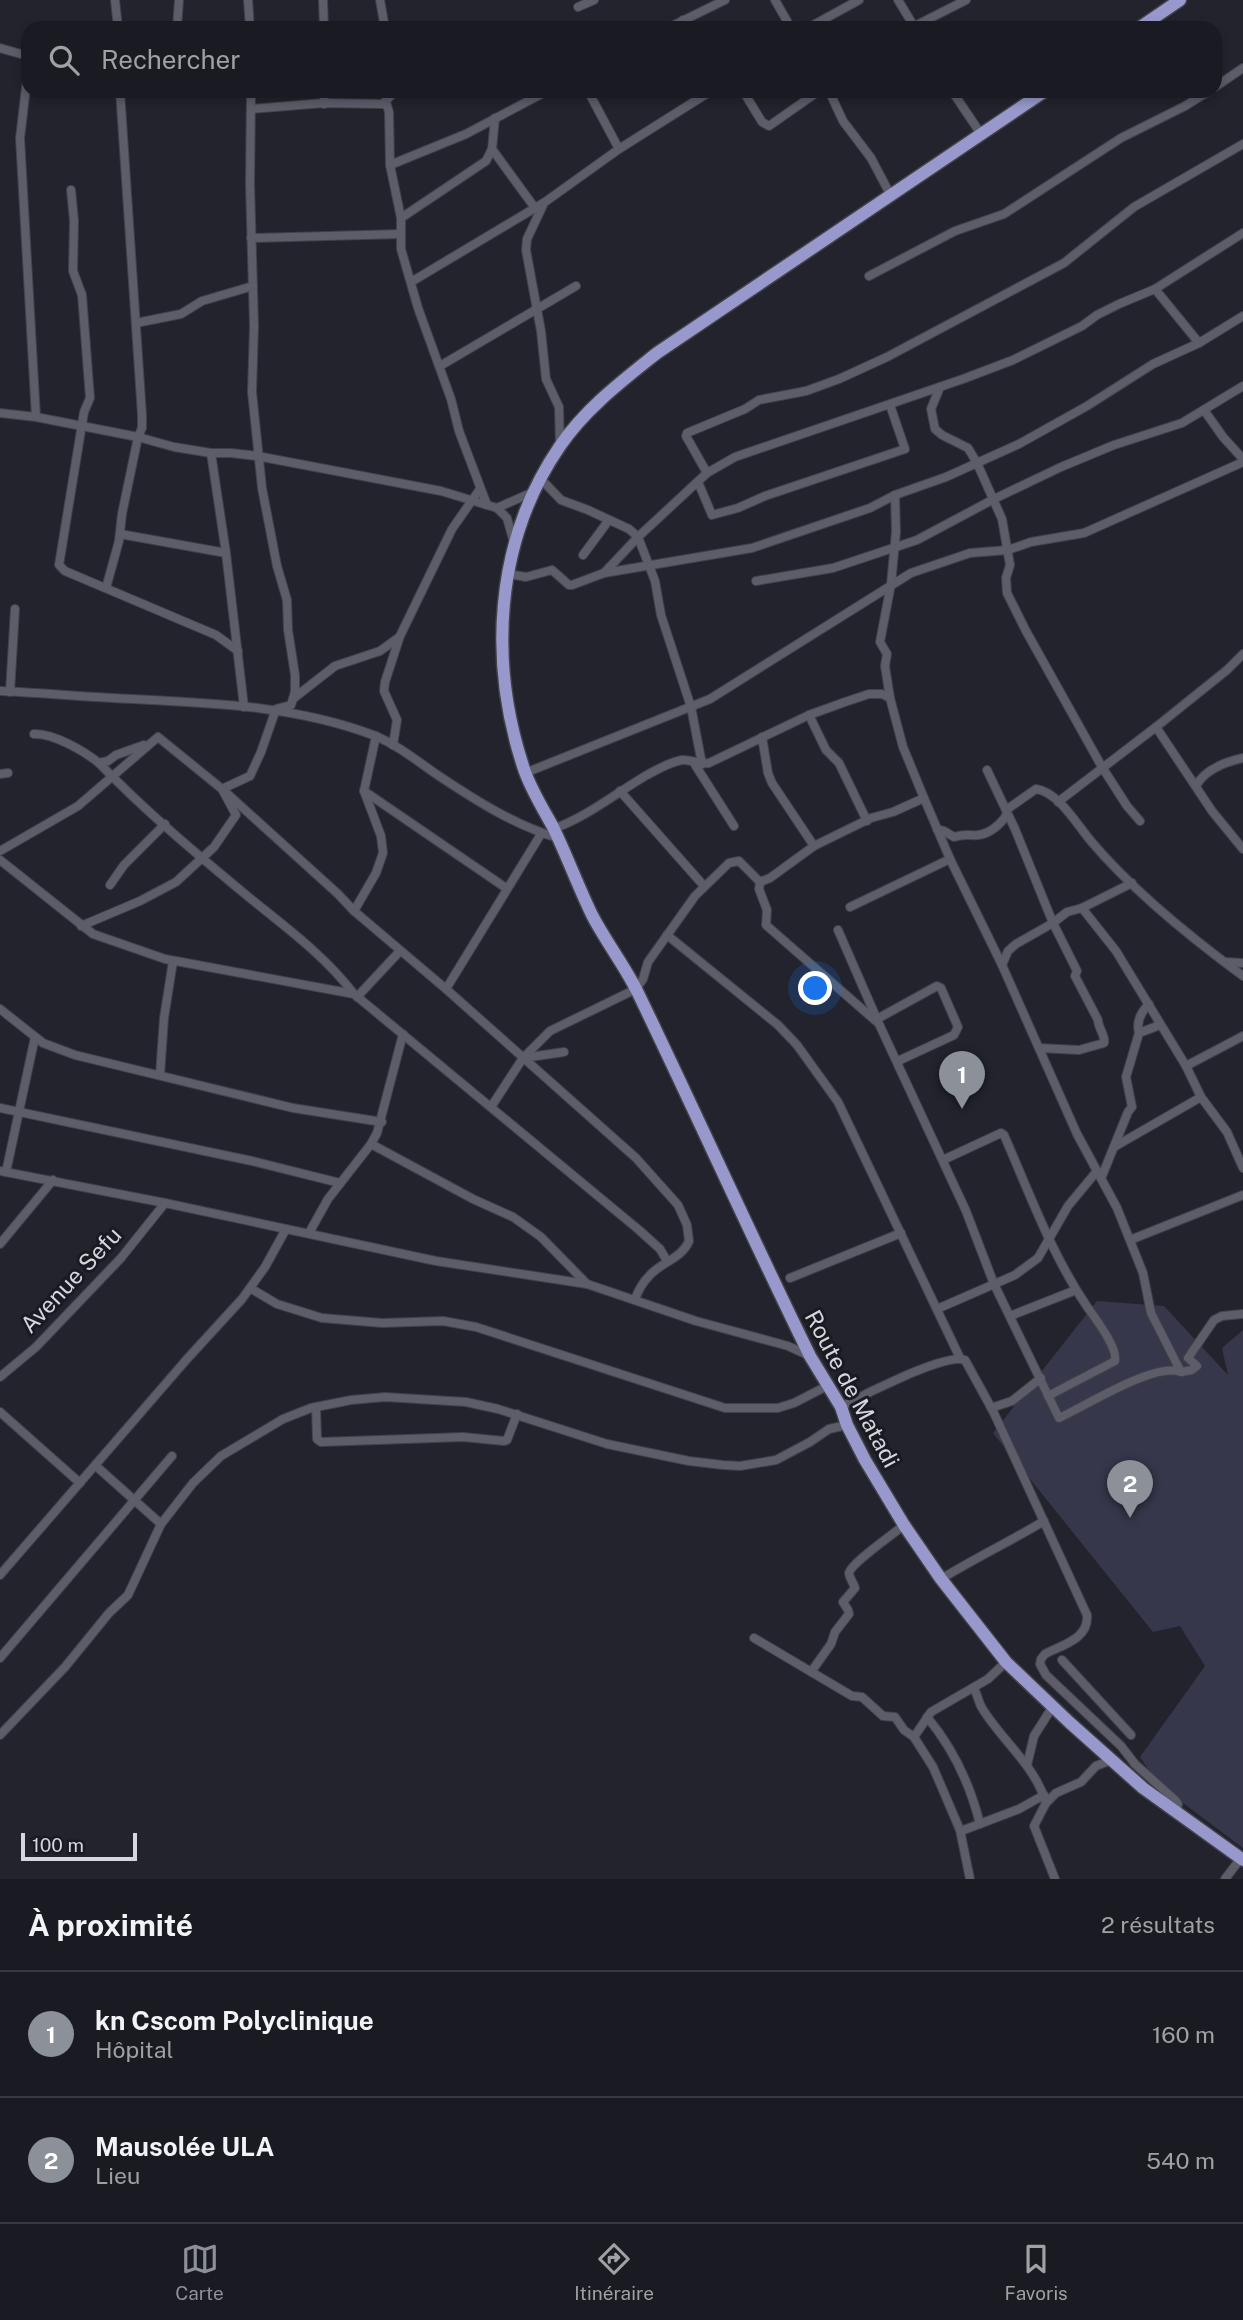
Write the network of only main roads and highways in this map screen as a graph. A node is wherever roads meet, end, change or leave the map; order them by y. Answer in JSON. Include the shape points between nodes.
{"nodes":[{"id":1,"x":1180,"y":0,"type":"edge"},
{"id":2,"x":1149,"y":21,"type":"edge"},
{"id":3,"x":1035,"y":98,"type":"edge"},
{"id":4,"x":1242,"y":1859,"type":"edge"}],
"edges":[{"from":1,"to":2,"type":"highway"},
{"from":3,"to":4,"type":"highway","name":"Route de Matadi","via":[[657,353],[587,413],[540,478],[514,546],[502,610],[507,706],[526,773],[551,834],[636,989],[810,1356],[904,1525],[1006,1662],[1111,1760]]}]}
